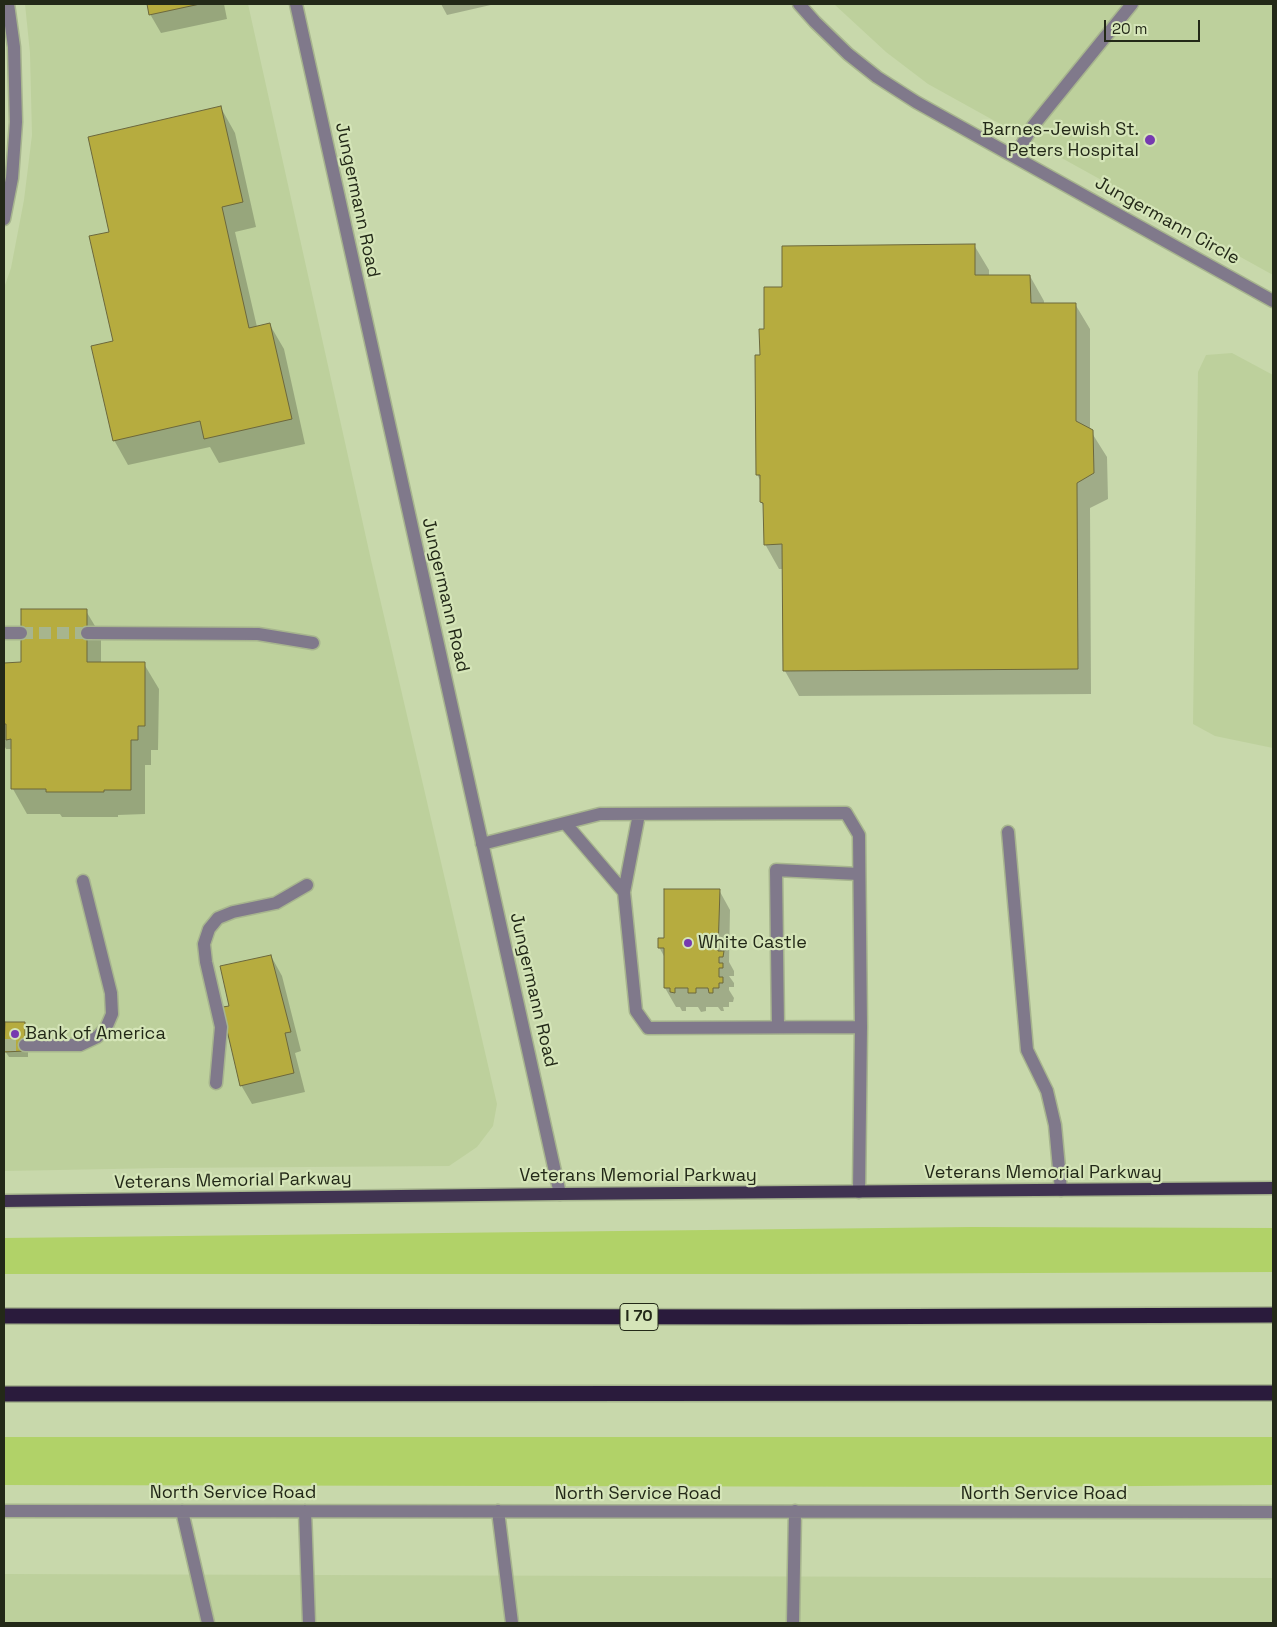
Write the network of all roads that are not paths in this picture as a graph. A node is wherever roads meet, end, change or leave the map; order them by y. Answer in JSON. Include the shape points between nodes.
{"nodes":[{"id":1,"x":8,"y":4,"type":"edge"},
{"id":2,"x":296,"y":4,"type":"edge"},
{"id":3,"x":799,"y":4,"type":"edge"},
{"id":4,"x":1132,"y":4,"type":"edge"},
{"id":5,"x":1015,"y":156,"type":"junction"},
{"id":6,"x":4,"y":219,"type":"edge"},
{"id":7,"x":1273,"y":301,"type":"edge"},
{"id":8,"x":4,"y":633,"type":"edge"},
{"id":9,"x":21,"y":633,"type":"tunnel mouth"},
{"id":10,"x":87,"y":633,"type":"tunnel mouth"},
{"id":11,"x":313,"y":643,"type":"dead end"},
{"id":12,"x":639,"y":814,"type":"junction"},
{"id":13,"x":566,"y":824,"type":"junction"},
{"id":14,"x":1008,"y":832,"type":"dead end"},
{"id":15,"x":482,"y":844,"type":"junction"},
{"id":16,"x":859,"y":874,"type":"junction"},
{"id":17,"x":83,"y":882,"type":"dead end"},
{"id":18,"x":307,"y":885,"type":"dead end"},
{"id":19,"x":624,"y":892,"type":"junction"},
{"id":20,"x":778,"y":1027,"type":"junction"},
{"id":21,"x":861,"y":1027,"type":"junction"},
{"id":22,"x":25,"y":1045,"type":"tunnel mouth"},
{"id":23,"x":216,"y":1083,"type":"dead end"},
{"id":24,"x":1273,"y":1188,"type":"edge"},
{"id":25,"x":1061,"y":1190,"type":"junction"},
{"id":26,"x":859,"y":1192,"type":"junction"},
{"id":27,"x":560,"y":1194,"type":"junction"},
{"id":28,"x":4,"y":1201,"type":"edge"},
{"id":29,"x":1273,"y":1314,"type":"edge"},
{"id":30,"x":4,"y":1316,"type":"edge"},
{"id":31,"x":1273,"y":1393,"type":"edge"},
{"id":32,"x":4,"y":1394,"type":"edge"},
{"id":33,"x":4,"y":1511,"type":"edge"},
{"id":34,"x":182,"y":1511,"type":"junction"},
{"id":35,"x":305,"y":1511,"type":"junction"},
{"id":36,"x":796,"y":1511,"type":"junction"},
{"id":37,"x":498,"y":1512,"type":"junction"},
{"id":38,"x":1273,"y":1512,"type":"edge"},
{"id":39,"x":208,"y":1623,"type":"edge"},
{"id":40,"x":309,"y":1623,"type":"edge"},
{"id":41,"x":512,"y":1623,"type":"edge"},
{"id":42,"x":793,"y":1623,"type":"edge"}],
"edges":[{"from":1,"to":6,"type":"street","via":[[14,47],[16,122],[12,178]]},
{"from":2,"to":15,"type":"street","name":"Jungermann Road"},
{"from":3,"to":5,"type":"street","name":"Jungermann Circle","via":[[848,54],[877,77]]},
{"from":4,"to":5,"type":"street","via":[[1033,126]]},
{"from":5,"to":7,"type":"street","name":"Jungermann Circle"},
{"from":8,"to":9,"type":"street"},
{"from":10,"to":11,"type":"street","via":[[258,634]]},
{"from":12,"to":13,"type":"street","via":[[600,814]]},
{"from":12,"to":16,"type":"street","via":[[846,813],[859,835]]},
{"from":12,"to":19,"type":"street"},
{"from":13,"to":15,"type":"street"},
{"from":13,"to":19,"type":"street"},
{"from":14,"to":25,"type":"street","via":[[1027,1050],[1047,1092],[1055,1125]]},
{"from":15,"to":27,"type":"street","name":"Jungermann Road"},
{"from":16,"to":20,"type":"street","via":[[776,870]]},
{"from":16,"to":21,"type":"street"},
{"from":17,"to":22,"type":"street","via":[[111,993],[112,1014],[106,1028],[97,1037],[80,1045]]},
{"from":18,"to":23,"type":"street","via":[[276,902],[218,918],[209,929],[204,944],[206,962],[221,1028]]},
{"from":19,"to":20,"type":"street","via":[[636,1011],[648,1028]]},
{"from":20,"to":21,"type":"street"},
{"from":21,"to":26,"type":"street"},
{"from":24,"to":25,"type":"main road","name":"Veterans Memorial Parkway"},
{"from":25,"to":26,"type":"main road","name":"Veterans Memorial Parkway"},
{"from":26,"to":27,"type":"main road","name":"Veterans Memorial Parkway"},
{"from":27,"to":28,"type":"main road","name":"Veterans Memorial Parkway"},
{"from":29,"to":30,"type":"highway","number":"I 70"},
{"from":31,"to":32,"type":"highway"},
{"from":33,"to":34,"type":"street","name":"North Service Road"},
{"from":34,"to":35,"type":"street","name":"North Service Road"},
{"from":34,"to":39,"type":"street"},
{"from":35,"to":37,"type":"street","name":"North Service Road"},
{"from":35,"to":40,"type":"street"},
{"from":36,"to":37,"type":"street","name":"North Service Road"},
{"from":36,"to":38,"type":"street","name":"North Service Road"},
{"from":36,"to":42,"type":"street"},
{"from":37,"to":41,"type":"street"}]}
